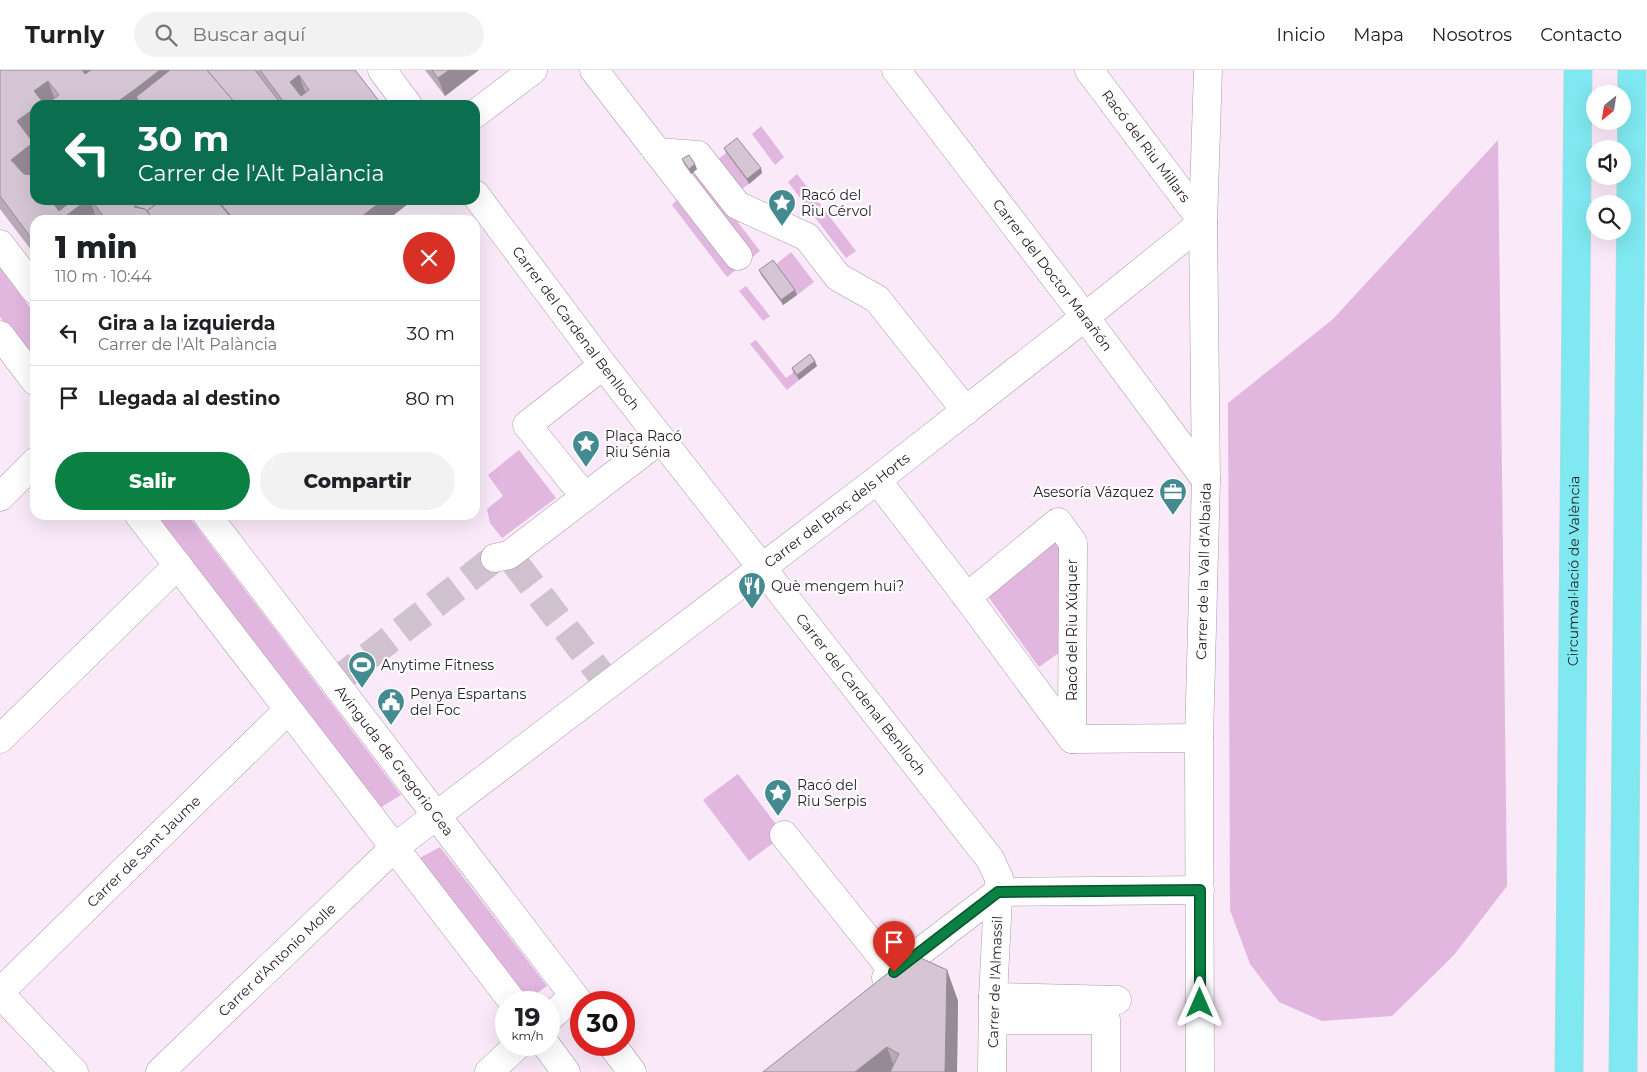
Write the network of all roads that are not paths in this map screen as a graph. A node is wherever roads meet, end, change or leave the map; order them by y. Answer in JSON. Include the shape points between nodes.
{"nodes":[{"id":1,"x":382,"y":70,"type":"edge"},
{"id":2,"x":533,"y":70,"type":"edge"},
{"id":3,"x":594,"y":70,"type":"edge"},
{"id":4,"x":896,"y":70,"type":"edge"},
{"id":5,"x":1089,"y":70,"type":"edge"},
{"id":6,"x":1208,"y":70,"type":"edge"},
{"id":7,"x":1578,"y":70,"type":"edge"},
{"id":8,"x":1632,"y":70,"type":"edge"},
{"id":9,"x":404,"y":100,"type":"edge"},
{"id":10,"x":480,"y":110,"type":"edge"},
{"id":11,"x":658,"y":152,"type":"junction"},
{"id":12,"x":480,"y":201,"type":"edge"},
{"id":13,"x":1203,"y":222,"type":"junction"},
{"id":14,"x":0,"y":244,"type":"edge"},
{"id":15,"x":738,"y":256,"type":"dead end"},
{"id":16,"x":30,"y":283,"type":"edge"},
{"id":17,"x":1085,"y":317,"type":"junction"},
{"id":18,"x":0,"y":335,"type":"edge"},
{"id":19,"x":30,"y":374,"type":"edge"},
{"id":20,"x":592,"y":374,"type":"dead end"},
{"id":21,"x":966,"y":411,"type":"junction"},
{"id":22,"x":649,"y":448,"type":"dead end"},
{"id":23,"x":30,"y":467,"type":"edge"},
{"id":24,"x":877,"y":480,"type":"junction"},
{"id":25,"x":1206,"y":480,"type":"junction"},
{"id":26,"x":0,"y":497,"type":"edge"},
{"id":27,"x":585,"y":497,"type":"junction"},
{"id":28,"x":143,"y":520,"type":"edge"},
{"id":29,"x":211,"y":520,"type":"edge"},
{"id":30,"x":506,"y":559,"type":"tunnel mouth"},
{"id":31,"x":178,"y":565,"type":"junction"},
{"id":32,"x":762,"y":569,"type":"junction"},
{"id":33,"x":967,"y":597,"type":"junction"},
{"id":34,"x":288,"y":710,"type":"junction"},
{"id":35,"x":1199,"y":738,"type":"junction"},
{"id":36,"x":0,"y":739,"type":"edge"},
{"id":37,"x":1072,"y":739,"type":"junction"},
{"id":38,"x":437,"y":815,"type":"junction"},
{"id":39,"x":784,"y":835,"type":"dead end"},
{"id":40,"x":395,"y":847,"type":"junction"},
{"id":41,"x":1200,"y":890,"type":"junction"},
{"id":42,"x":998,"y":892,"type":"junction"},
{"id":43,"x":894,"y":972,"type":"junction"},
{"id":44,"x":505,"y":991,"type":"edge"},
{"id":45,"x":571,"y":991,"type":"edge"},
{"id":46,"x":0,"y":993,"type":"edge"},
{"id":47,"x":863,"y":996,"type":"edge"},
{"id":48,"x":1117,"y":1000,"type":"dead end"},
{"id":49,"x":993,"y":1009,"type":"junction"},
{"id":50,"x":506,"y":1056,"type":"edge"},
{"id":51,"x":554,"y":1056,"type":"edge"},
{"id":52,"x":620,"y":1056,"type":"edge"},
{"id":53,"x":74,"y":1072,"type":"edge"},
{"id":54,"x":160,"y":1072,"type":"edge"},
{"id":55,"x":489,"y":1072,"type":"edge"},
{"id":56,"x":566,"y":1072,"type":"edge"},
{"id":57,"x":632,"y":1072,"type":"edge"},
{"id":58,"x":992,"y":1072,"type":"edge"},
{"id":59,"x":1106,"y":1072,"type":"edge"},
{"id":60,"x":1200,"y":1072,"type":"edge"},
{"id":61,"x":1569,"y":1072,"type":"edge"},
{"id":62,"x":1624,"y":1072,"type":"edge"}],
"edges":[{"from":1,"to":9,"type":"street"},
{"from":2,"to":10,"type":"street"},
{"from":3,"to":11,"type":"street"},
{"from":4,"to":17,"type":"street","name":"Carrer del Doctor Marañón"},
{"from":5,"to":13,"type":"street","name":"Racó del Riu Millars"},
{"from":6,"to":13,"type":"street","name":"Carrer de la Vall d'Albaida"},
{"from":7,"to":61,"type":"highway","name":"Circumval·lació de València"},
{"from":8,"to":62,"type":"highway"},
{"from":11,"to":15,"type":"street"},
{"from":11,"to":21,"type":"street","via":[[698,154],[738,205],[807,237],[838,277],[877,299]]},
{"from":12,"to":32,"type":"street","name":"Carrer del Cardenal Benlloch"},
{"from":13,"to":17,"type":"street","name":"Carrer del Braç dels Horts"},
{"from":13,"to":25,"type":"street","name":"Carrer de la Vall d'Albaida"},
{"from":14,"to":16,"type":"street"},
{"from":17,"to":21,"type":"street","name":"Carrer del Braç dels Horts"},
{"from":17,"to":25,"type":"street","name":"Carrer del Doctor Marañón"},
{"from":18,"to":19,"type":"street"},
{"from":20,"to":27,"type":"street","via":[[527,425]]},
{"from":21,"to":24,"type":"street","name":"Carrer del Braç dels Horts"},
{"from":22,"to":27,"type":"street"},
{"from":23,"to":26,"type":"street"},
{"from":24,"to":32,"type":"street","name":"Carrer del Braç dels Horts"},
{"from":24,"to":33,"type":"street","name":"Racó del Riu Xúquer"},
{"from":25,"to":35,"type":"street","name":"Carrer de la Vall d'Albaida"},
{"from":27,"to":30,"type":"street"},
{"from":28,"to":31,"type":"street"},
{"from":29,"to":38,"type":"street","name":"Avinguda de Gregorio Gea"},
{"from":31,"to":34,"type":"street"},
{"from":31,"to":36,"type":"street"},
{"from":32,"to":38,"type":"street","name":"Carrer del Braç dels Horts"},
{"from":32,"to":42,"type":"street","name":"Carrer del Cardenal Benlloch","via":[[990,859],[1000,878]]},
{"from":33,"to":37,"type":"street","name":"Racó del Riu Xúquer"},
{"from":33,"to":37,"type":"street","name":"Racó del Riu Xúquer","via":[[1058,522],[1073,543]]},
{"from":34,"to":40,"type":"street"},
{"from":34,"to":46,"type":"street","name":"Carrer de Sant Jaume"},
{"from":35,"to":37,"type":"street"},
{"from":35,"to":41,"type":"street","name":"Carrer de la Vall d'Albaida"},
{"from":38,"to":40,"type":"street","name":"Carrer del Braç dels Horts"},
{"from":38,"to":45,"type":"street","name":"Avinguda de Gregorio Gea"},
{"from":39,"to":43,"type":"street"},
{"from":40,"to":44,"type":"street"},
{"from":40,"to":54,"type":"street","name":"Carrer d'Antonio Molle"},
{"from":41,"to":42,"type":"street"},
{"from":41,"to":60,"type":"street","name":"Carrer de la Vall d'Albaida"},
{"from":42,"to":43,"type":"street"},
{"from":42,"to":49,"type":"street","name":"Carrer de l'Almassil"},
{"from":43,"to":47,"type":"street"},
{"from":46,"to":53,"type":"street"},
{"from":48,"to":49,"type":"street"},
{"from":49,"to":58,"type":"street","name":"Carrer de l'Almassil"},
{"from":49,"to":59,"type":"street","via":[[1106,1020]]},
{"from":50,"to":55,"type":"street"},
{"from":51,"to":56,"type":"street"},
{"from":52,"to":57,"type":"street"}]}
